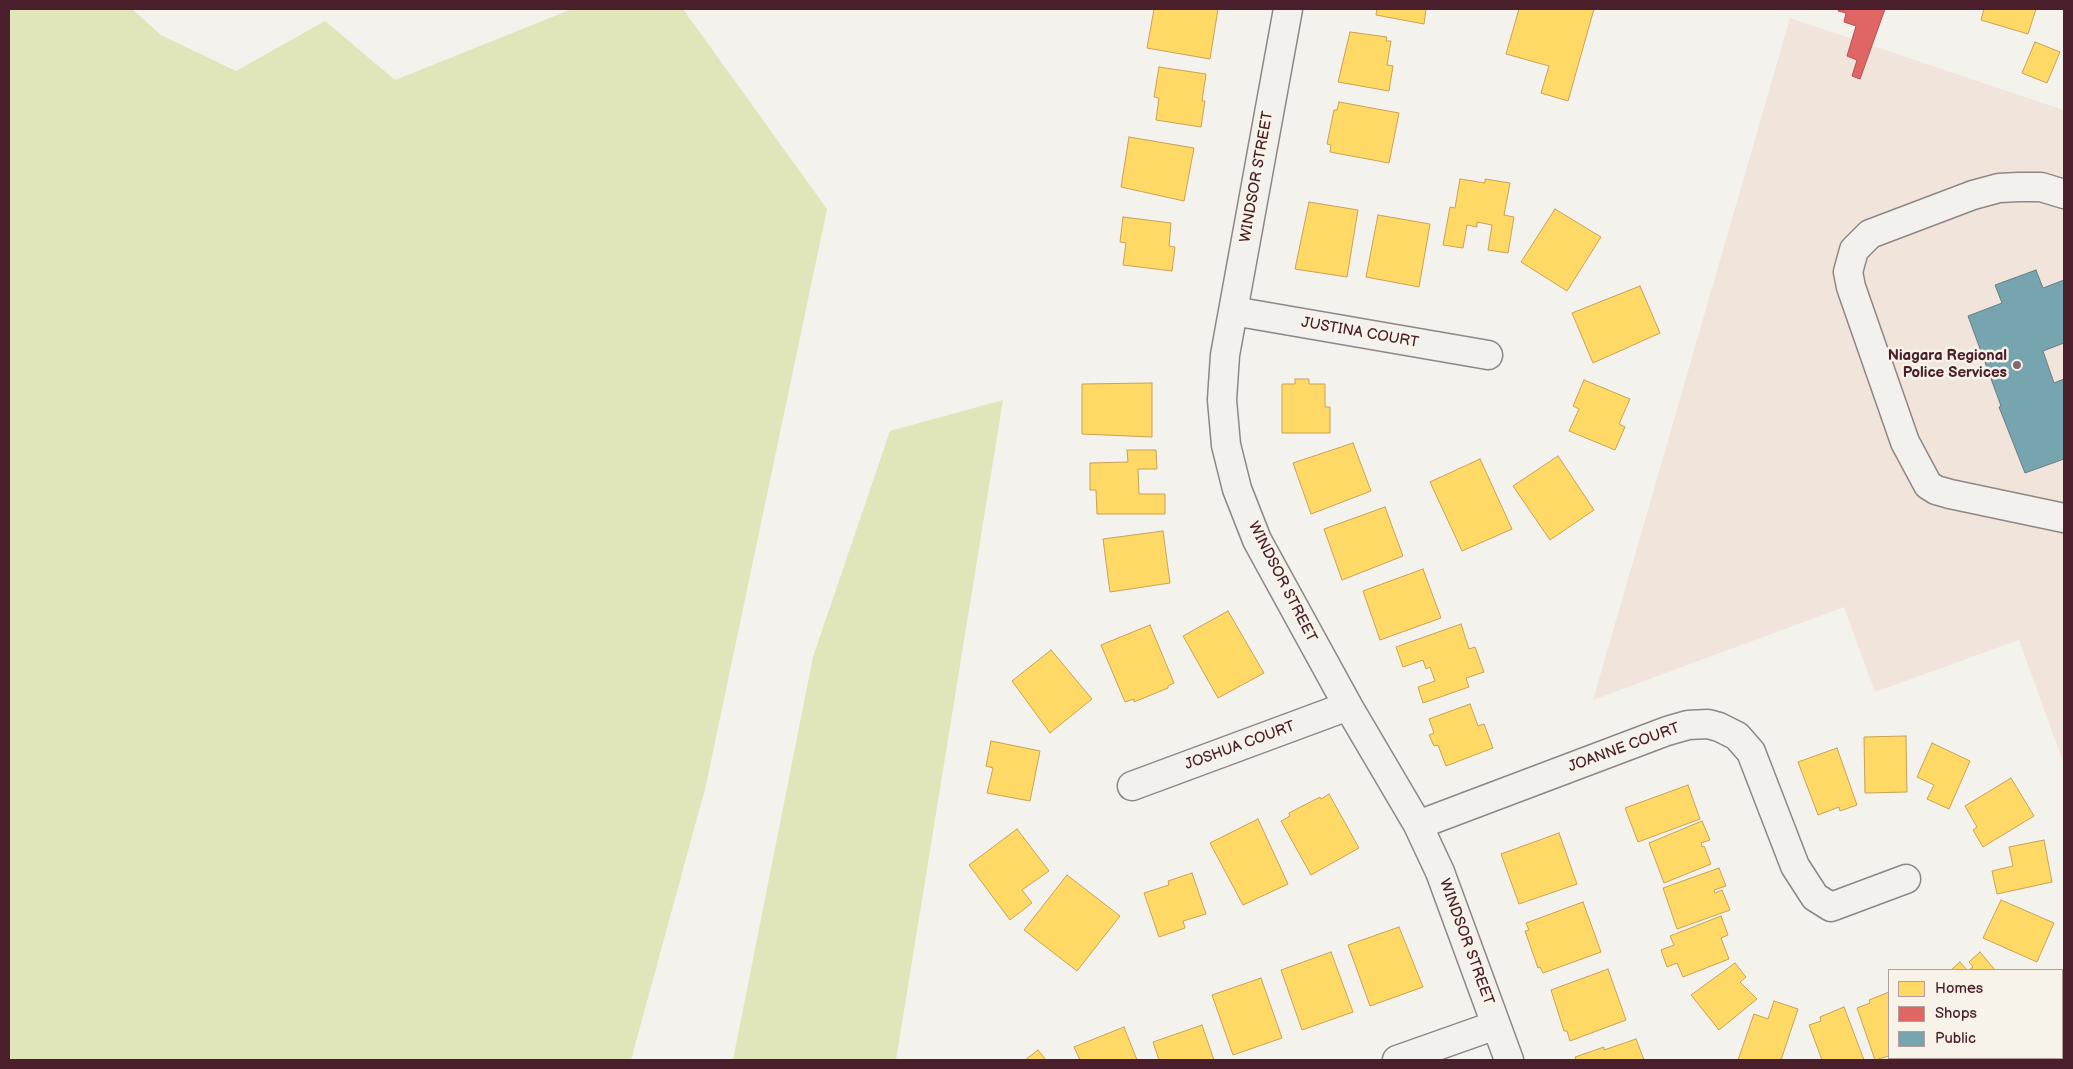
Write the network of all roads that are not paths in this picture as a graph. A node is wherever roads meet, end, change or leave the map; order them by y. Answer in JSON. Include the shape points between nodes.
{"nodes":[{"id":1,"x":1288,"y":9,"type":"edge"},
{"id":2,"x":2064,"y":194,"type":"edge"},
{"id":3,"x":1233,"y":311,"type":"junction"},
{"id":4,"x":1488,"y":355,"type":"dead end"},
{"id":5,"x":2064,"y":518,"type":"edge"},
{"id":6,"x":1348,"y":706,"type":"junction"},
{"id":7,"x":1132,"y":786,"type":"dead end"},
{"id":8,"x":1418,"y":825,"type":"junction"},
{"id":9,"x":1906,"y":879,"type":"dead end"},
{"id":10,"x":1496,"y":1025,"type":"junction"},
{"id":11,"x":1397,"y":1060,"type":"edge"},
{"id":12,"x":1509,"y":1060,"type":"edge"}],
"edges":[{"from":1,"to":3,"type":"street","name":"WINDSOR STREET"},
{"from":2,"to":5,"type":"street","via":[[2019,187],[1999,188],[1964,198],[1870,234],[1854,250],[1848,272],[1905,442],[1928,485],[1950,494]]},
{"from":3,"to":4,"type":"street","name":"JUSTINA COURT"},
{"from":3,"to":6,"type":"street","name":"WINDSOR STREET","via":[[1225,355],[1222,400],[1226,445],[1237,489],[1257,540]]},
{"from":6,"to":7,"type":"street","name":"JOSHUA COURT"},
{"from":6,"to":8,"type":"street","name":"WINDSOR STREET"},
{"from":8,"to":9,"type":"street","name":"JOANNE COURT","via":[[1678,728],[1708,724],[1737,736],[1751,752],[1788,851],[1815,897],[1831,907]]},
{"from":8,"to":10,"type":"street","name":"WINDSOR STREET","via":[[1453,907]]},
{"from":10,"to":11,"type":"street"},
{"from":10,"to":12,"type":"street","name":"WINDSOR STREET"}]}
